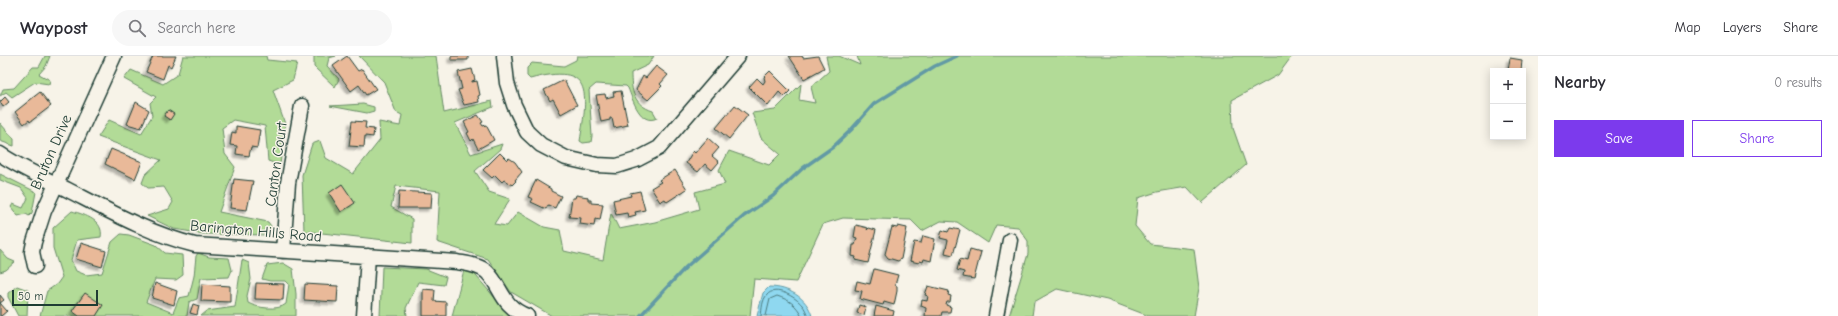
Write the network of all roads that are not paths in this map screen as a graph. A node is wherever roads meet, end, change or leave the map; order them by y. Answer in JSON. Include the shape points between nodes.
{"nodes":[{"id":1,"x":114,"y":56,"type":"edge"},
{"id":2,"x":504,"y":56,"type":"edge"},
{"id":3,"x":738,"y":56,"type":"edge"},
{"id":4,"x":302,"y":106,"type":"dead end"},
{"id":5,"x":0,"y":154,"type":"edge"},
{"id":6,"x":55,"y":184,"type":"junction"},
{"id":7,"x":1010,"y":240,"type":"dead end"},
{"id":8,"x":283,"y":251,"type":"junction"},
{"id":9,"x":368,"y":256,"type":"junction"},
{"id":10,"x":36,"y":266,"type":"dead end"},
{"id":11,"x":364,"y":316,"type":"edge"},
{"id":12,"x":527,"y":316,"type":"edge"},
{"id":13,"x":996,"y":316,"type":"edge"}],
"edges":[{"from":1,"to":6,"type":"street","name":"Bruton Drive"},
{"from":2,"to":3,"type":"street","via":[[507,83],[527,132],[541,145],[566,158],[597,165],[618,166],[659,148]]},
{"from":4,"to":8,"type":"street","name":"Canton Court","via":[[288,183]]},
{"from":5,"to":6,"type":"street","name":"Barington Hills Road","via":[[17,166]]},
{"from":6,"to":8,"type":"street","name":"Barington Hills Road","via":[[121,217],[179,241],[219,248]]},
{"from":6,"to":10,"type":"street","name":"Bruton Drive","via":[[34,242],[32,252]]},
{"from":7,"to":13,"type":"street"},
{"from":8,"to":9,"type":"street","name":"Barington Hills Road"},
{"from":9,"to":11,"type":"street"},
{"from":9,"to":12,"type":"street","name":"Barington Hills Road","via":[[471,265],[488,273],[501,295],[511,306]]}]}
